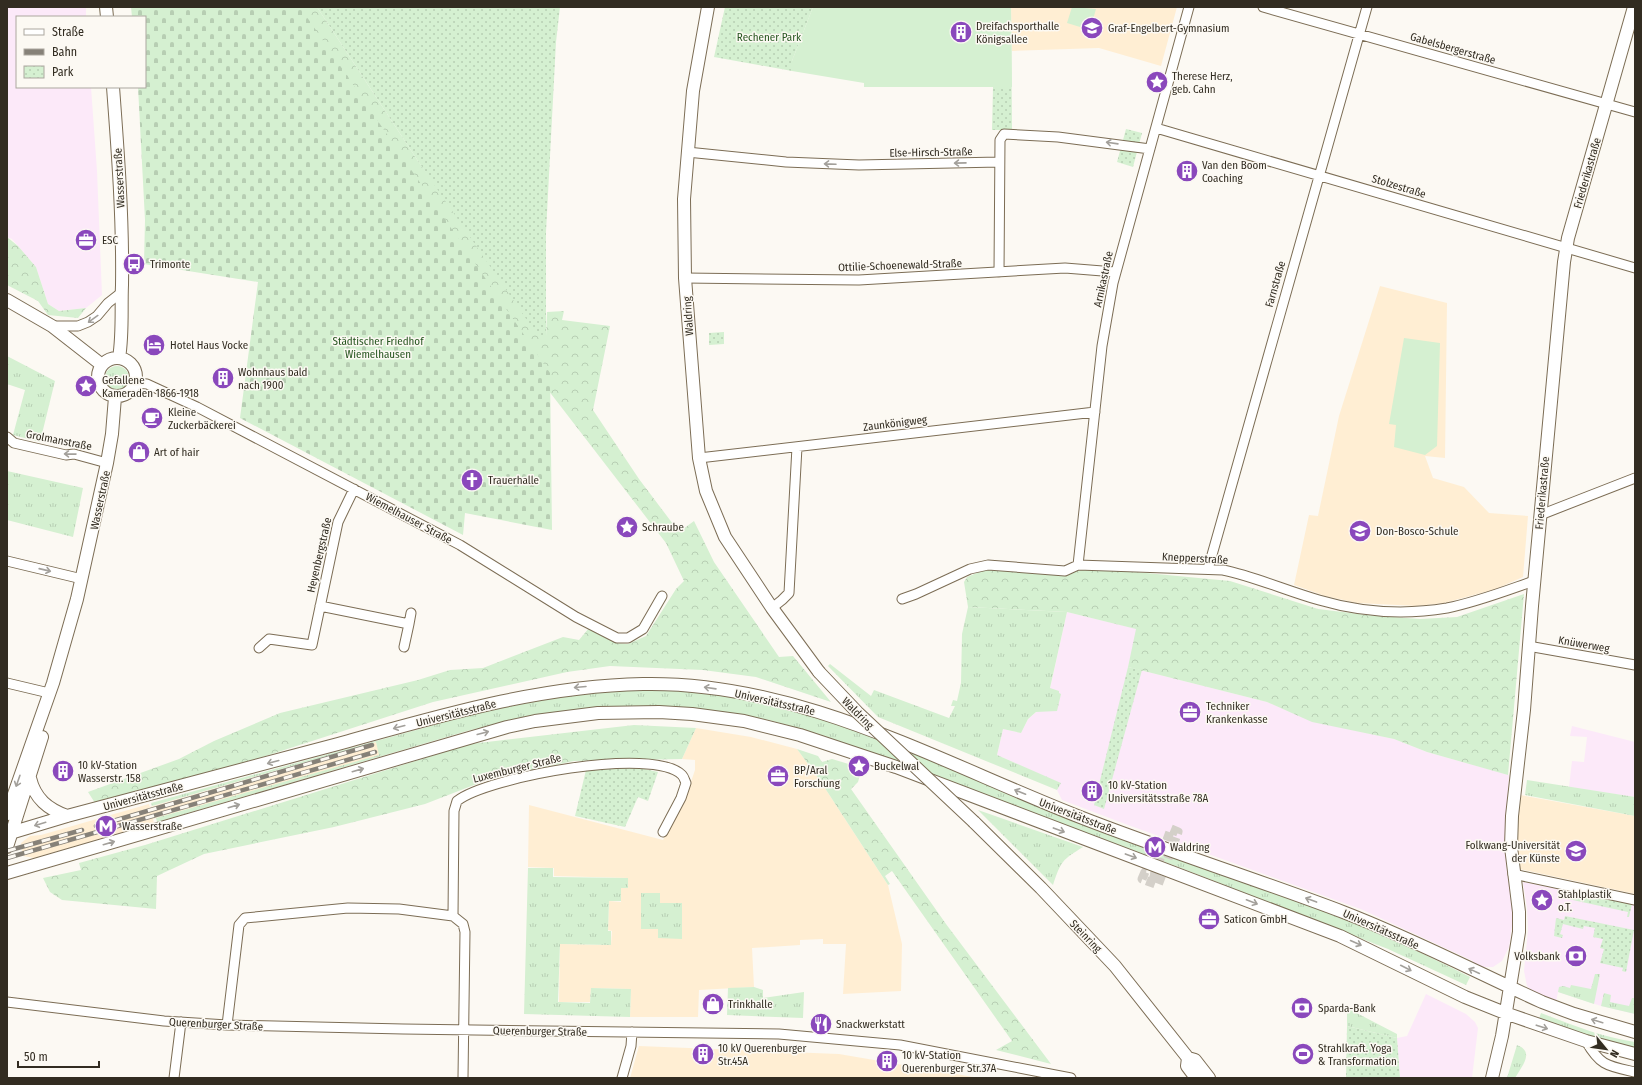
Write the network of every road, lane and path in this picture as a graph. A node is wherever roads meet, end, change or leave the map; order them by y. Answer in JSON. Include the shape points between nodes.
{"nodes":[{"id":1,"x":708,"y":7,"type":"edge"},
{"id":2,"x":1189,"y":7,"type":"edge"},
{"id":3,"x":1263,"y":7,"type":"edge"},
{"id":4,"x":1367,"y":7,"type":"edge"},
{"id":5,"x":1634,"y":7,"type":"edge"},
{"id":6,"x":1359,"y":34,"type":"junction"},
{"id":7,"x":113,"y":88,"type":"edge"},
{"id":8,"x":1606,"y":104,"type":"junction"},
{"id":9,"x":1635,"y":112,"type":"edge"},
{"id":10,"x":1156,"y":128,"type":"junction"},
{"id":11,"x":1150,"y":149,"type":"junction"},
{"id":12,"x":687,"y":152,"type":"junction"},
{"id":13,"x":999,"y":162,"type":"junction"},
{"id":14,"x":1318,"y":175,"type":"junction"},
{"id":15,"x":1567,"y":249,"type":"junction"},
{"id":16,"x":1635,"y":268,"type":"edge"},
{"id":17,"x":999,"y":272,"type":"junction"},
{"id":18,"x":1115,"y":272,"type":"junction"},
{"id":19,"x":685,"y":278,"type":"junction"},
{"id":20,"x":122,"y":292,"type":"junction"},
{"id":21,"x":7,"y":300,"type":"edge"},
{"id":22,"x":52,"y":326,"type":"junction"},
{"id":23,"x":119,"y":358,"type":"junction"},
{"id":24,"x":102,"y":365,"type":"junction"},
{"id":25,"x":136,"y":383,"type":"junction"},
{"id":26,"x":115,"y":397,"type":"junction"},
{"id":27,"x":1095,"y":412,"type":"junction"},
{"id":28,"x":7,"y":437,"type":"edge"},
{"id":29,"x":797,"y":447,"type":"junction"},
{"id":30,"x":698,"y":458,"type":"junction"},
{"id":31,"x":107,"y":463,"type":"junction"},
{"id":32,"x":1635,"y":478,"type":"edge"},
{"id":33,"x":354,"y":489,"type":"junction"},
{"id":34,"x":1540,"y":515,"type":"junction"},
{"id":35,"x":7,"y":561,"type":"edge"},
{"id":36,"x":1078,"y":565,"type":"junction"},
{"id":37,"x":1208,"y":569,"type":"junction"},
{"id":38,"x":82,"y":579,"type":"junction"},
{"id":39,"x":1534,"y":581,"type":"junction"},
{"id":40,"x":662,"y":596,"type":"dead end"},
{"id":41,"x":902,"y":599,"type":"dead end"},
{"id":42,"x":320,"y":606,"type":"junction"},
{"id":43,"x":772,"y":608,"type":"junction"},
{"id":44,"x":411,"y":613,"type":"dead end"},
{"id":45,"x":409,"y":624,"type":"junction"},
{"id":46,"x":1528,"y":646,"type":"junction"},
{"id":47,"x":404,"y":647,"type":"dead end"},
{"id":48,"x":259,"y":648,"type":"dead end"},
{"id":49,"x":1635,"y":665,"type":"edge"},
{"id":50,"x":7,"y":683,"type":"edge"},
{"id":51,"x":49,"y":693,"type":"junction"},
{"id":52,"x":43,"y":710,"type":"junction"},
{"id":53,"x":30,"y":778,"type":"junction"},
{"id":54,"x":7,"y":814,"type":"edge"},
{"id":55,"x":67,"y":816,"type":"junction"},
{"id":56,"x":974,"y":822,"type":"joint"},
{"id":57,"x":663,"y":832,"type":"dead end"},
{"id":58,"x":9,"y":833,"type":"edge"},
{"id":59,"x":7,"y":847,"type":"edge"},
{"id":60,"x":7,"y":873,"type":"edge"},
{"id":61,"x":1513,"y":874,"type":"junction"},
{"id":62,"x":1635,"y":900,"type":"edge"},
{"id":63,"x":453,"y":916,"type":"junction"},
{"id":64,"x":1510,"y":987,"type":"junction"},
{"id":65,"x":7,"y":1002,"type":"edge"},
{"id":66,"x":1506,"y":1013,"type":"junction"},
{"id":67,"x":181,"y":1022,"type":"junction"},
{"id":68,"x":227,"y":1025,"type":"junction"},
{"id":69,"x":463,"y":1030,"type":"junction"},
{"id":70,"x":632,"y":1032,"type":"junction"},
{"id":71,"x":1635,"y":1032,"type":"edge"},
{"id":72,"x":1586,"y":1041,"type":"junction"},
{"id":73,"x":1635,"y":1054,"type":"edge"},
{"id":74,"x":1188,"y":1058,"type":"junction"},
{"id":75,"x":1635,"y":1072,"type":"edge"},
{"id":76,"x":174,"y":1078,"type":"edge"},
{"id":77,"x":463,"y":1078,"type":"edge"},
{"id":78,"x":622,"y":1078,"type":"edge"},
{"id":79,"x":1071,"y":1078,"type":"edge"},
{"id":80,"x":1196,"y":1078,"type":"edge"},
{"id":81,"x":1209,"y":1078,"type":"edge"},
{"id":82,"x":1492,"y":1078,"type":"edge"}],
"edges":[{"from":1,"to":12,"type":"main road","name":"Waldring","via":[[697,66]]},
{"from":2,"to":10,"type":"street","name":"Arnikastraße"},
{"from":3,"to":6,"type":"street","name":"Gabelsbergerstraße"},
{"from":4,"to":6,"type":"street","name":"Farnstraße"},
{"from":5,"to":8,"type":"main road","name":"Friederikastraße"},
{"from":6,"to":8,"type":"street","name":"Gabelsbergerstraße"},
{"from":6,"to":14,"type":"street","name":"Farnstraße"},
{"from":7,"to":20,"type":"main road","name":"Wasserstraße","via":[[120,188]]},
{"from":8,"to":9,"type":"street","name":"Gabelsbergerstraße"},
{"from":8,"to":15,"type":"main road","name":"Friederikastraße"},
{"from":10,"to":11,"type":"street","name":"Arnikastraße"},
{"from":10,"to":14,"type":"street","name":"Stolzestraße"},
{"from":11,"to":13,"type":"street","one_way":true,"via":[[1058,137],[1004,134],[1000,140]]},
{"from":11,"to":18,"type":"street","name":"Arnikastraße"},
{"from":13,"to":12,"type":"street","name":"Else-Hirsch-Straße","one_way":true,"via":[[859,165],[786,162]]},
{"from":12,"to":19,"type":"main road","name":"Waldring","via":[[684,199]]},
{"from":13,"to":17,"type":"street"},
{"from":14,"to":15,"type":"street","name":"Stolzestraße"},
{"from":14,"to":37,"type":"street","name":"Farnstraße"},
{"from":15,"to":16,"type":"street","name":"Stolzestraße"},
{"from":15,"to":34,"type":"main road","name":"Friederikastraße"},
{"from":17,"to":18,"type":"street","name":"Ottilie-Schoenewald-Straße","via":[[1065,268]]},
{"from":17,"to":19,"type":"street","name":"Ottilie-Schoenewald-Straße","via":[[859,280]]},
{"from":18,"to":27,"type":"street","name":"Arnikastraße","via":[[1102,346]]},
{"from":19,"to":30,"type":"main road","name":"Waldring"},
{"from":20,"to":22,"type":"street","one_way":true,"via":[[108,303],[98,316],[88,322],[78,326]]},
{"from":20,"to":23,"type":"main road","name":"Wasserstraße","via":[[122,339]]},
{"from":21,"to":22,"type":"main road"},
{"from":22,"to":24,"type":"main road"},
{"from":23,"to":24,"type":"main road","via":[[112,358]]},
{"from":23,"to":25,"type":"main road","via":[[134,369]]},
{"from":24,"to":26,"type":"main road","via":[[97,378],[98,385],[102,391]]},
{"from":25,"to":26,"type":"main road","via":[[128,393]]},
{"from":25,"to":33,"type":"street","name":"Wiemelhauser Straße","via":[[147,384],[170,394]]},
{"from":26,"to":31,"type":"main road","name":"Wasserstraße"},
{"from":27,"to":29,"type":"street","name":"Zaunkönigweg"},
{"from":27,"to":36,"type":"street","name":"Arnikastraße"},
{"from":31,"to":28,"type":"street","name":"Grolmanstraße","one_way":true,"via":[[14,443]]},
{"from":29,"to":30,"type":"street","name":"Zaunkönigweg"},
{"from":29,"to":43,"type":"street","via":[[789,588],[788,593]]},
{"from":30,"to":43,"type":"main road","name":"Waldring","via":[[706,491],[725,537]]},
{"from":31,"to":38,"type":"main road","name":"Wasserstraße"},
{"from":32,"to":34,"type":"street"},
{"from":33,"to":40,"type":"street","name":"Wiemelhauser Straße","via":[[460,545],[576,617],[617,638],[628,638],[643,629]]},
{"from":33,"to":42,"type":"street","name":"Heyenbergstraße","via":[[338,522]]},
{"from":34,"to":39,"type":"main road","name":"Friederikastraße"},
{"from":35,"to":38,"type":"street","one_way":true},
{"from":36,"to":37,"type":"street","name":"Knepperstraße"},
{"from":36,"to":41,"type":"street","name":"Knepperstraße","via":[[1065,571],[988,565],[970,569]]},
{"from":37,"to":39,"type":"street","name":"Knepperstraße","via":[[1242,574],[1326,602],[1359,609],[1391,611],[1448,607]]},
{"from":38,"to":51,"type":"main road","name":"Wasserstraße"},
{"from":39,"to":46,"type":"main road","name":"Friederikastraße"},
{"from":42,"to":45,"type":"street","name":"Heyenbergstraße"},
{"from":42,"to":48,"type":"street","name":"Heyenbergstraße","via":[[312,645],[269,639]]},
{"from":43,"to":56,"type":"main road","name":"Waldring","bridge":true,"via":[[819,672],[857,712]]},
{"from":44,"to":45,"type":"street"},
{"from":45,"to":47,"type":"street"},
{"from":46,"to":49,"type":"street","name":"Knüwerweg"},
{"from":46,"to":61,"type":"main road","name":"Friederikastraße","via":[[1524,710],[1512,816]]},
{"from":50,"to":51,"type":"street"},
{"from":51,"to":52,"type":"main road","name":"Wasserstraße"},
{"from":52,"to":53,"type":"main road","name":"Wasserstraße","via":[[44,730]]},
{"from":52,"to":54,"type":"main road","name":"Wasserstraße","one_way":true},
{"from":53,"to":55,"type":"main road","via":[[36,793],[45,805]]},
{"from":53,"to":58,"type":"main road","name":"Wasserstraße"},
{"from":55,"to":58,"type":"main road","name":"Universitätsstraße","one_way":true},
{"from":64,"to":55,"type":"main road","name":"Universitätsstraße","one_way":true,"via":[[1347,913],[1092,821],[835,716],[748,694],[699,687],[613,685],[575,687],[532,694]]},
{"from":56,"to":74,"type":"main road","name":"Steinring","via":[[1115,966]]},
{"from":57,"to":63,"type":"street","name":"Luxemburger Straße","via":[[686,783],[683,775],[653,764],[558,769],[473,791],[458,801],[454,811]]},
{"from":58,"to":59,"type":"main road","name":"Wasserstraße"},
{"from":60,"to":66,"type":"main road","name":"Universitätsstraße","one_way":true,"via":[[507,727],[598,713],[692,714],[766,726],[896,767],[1340,936],[1465,997]]},
{"from":61,"to":62,"type":"street"},
{"from":61,"to":64,"type":"main road","name":"Friederikastraße","via":[[1519,912],[1519,932]]},
{"from":63,"to":68,"type":"street","via":[[370,908],[245,918],[239,925]]},
{"from":63,"to":69,"type":"street","via":[[462,924],[465,932]]},
{"from":64,"to":66,"type":"main road"},
{"from":71,"to":64,"type":"main road","name":"Universitätsstraße","one_way":true,"via":[[1574,1014]]},
{"from":65,"to":67,"type":"street","name":"Querenburger Straße"},
{"from":66,"to":72,"type":"main road","name":"Universitätsstraße","one_way":true},
{"from":66,"to":82,"type":"main road"},
{"from":67,"to":68,"type":"street","name":"Querenburger Straße"},
{"from":67,"to":76,"type":"street"},
{"from":68,"to":69,"type":"street","name":"Querenburger Straße"},
{"from":69,"to":70,"type":"street","name":"Querenburger Straße"},
{"from":69,"to":77,"type":"street"},
{"from":70,"to":78,"type":"street"},
{"from":70,"to":79,"type":"street","name":"Querenburger Straße","via":[[779,1034],[853,1040],[914,1047]]},
{"from":72,"to":73,"type":"main road","name":"Universitätsstraße"},
{"from":72,"to":75,"type":"street","via":[[1594,1056],[1608,1066]]},
{"from":74,"to":80,"type":"main road","name":"Steinring","via":[[1187,1066]]},
{"from":74,"to":81,"type":"main road","name":"Steinring","via":[[1195,1060]]}]}
